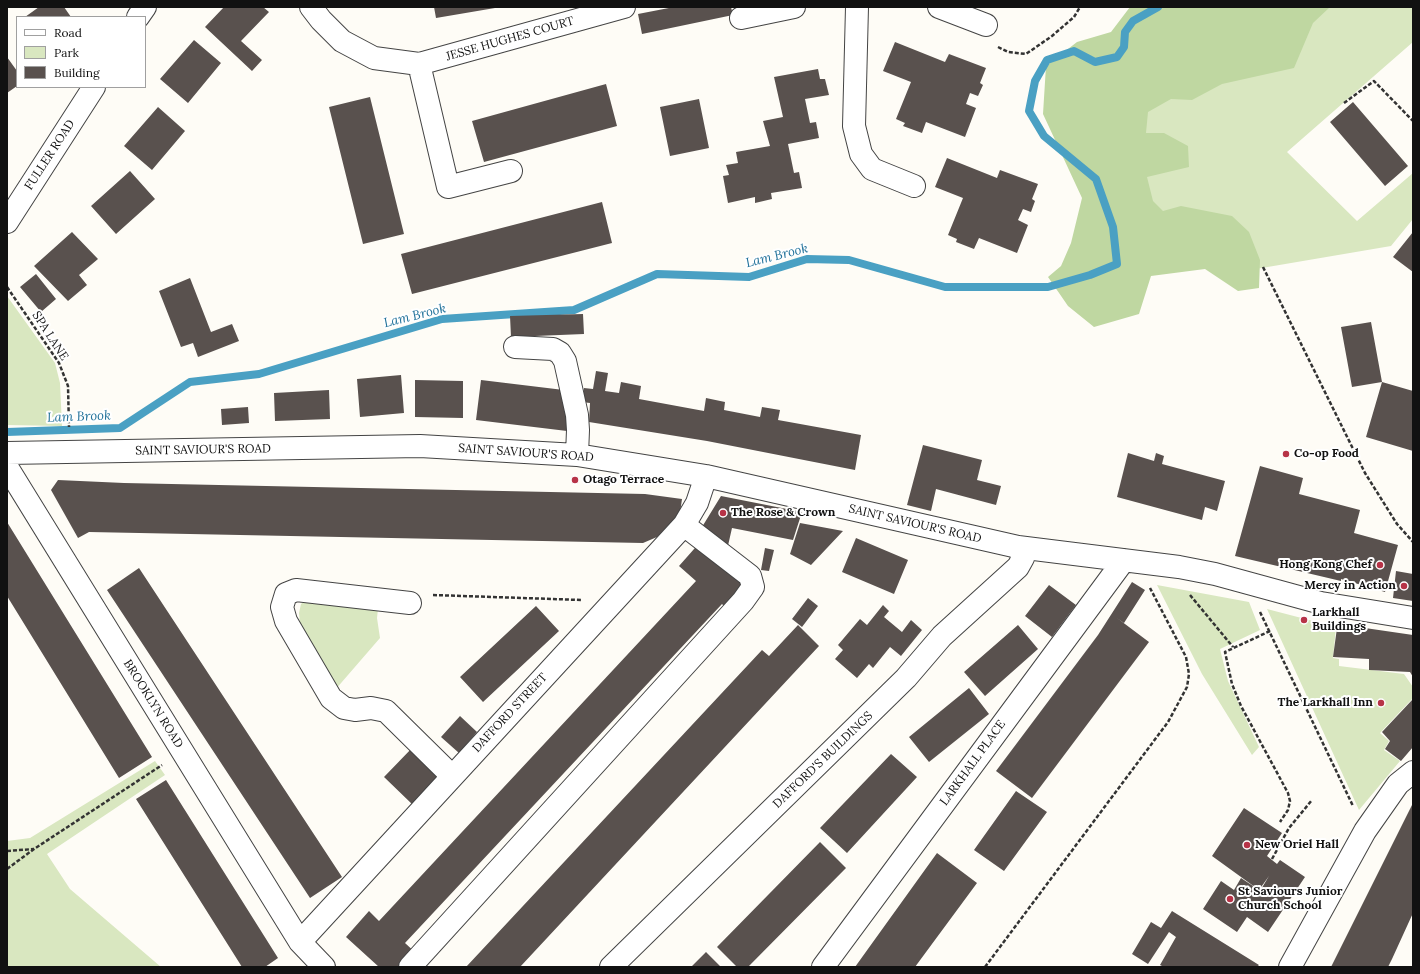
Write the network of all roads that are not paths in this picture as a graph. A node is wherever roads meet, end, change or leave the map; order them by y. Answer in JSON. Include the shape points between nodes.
{"nodes":[{"id":1,"x":145,"y":7,"type":"edge"},
{"id":2,"x":311,"y":7,"type":"edge"},
{"id":3,"x":624,"y":7,"type":"edge"},
{"id":4,"x":794,"y":7,"type":"edge"},
{"id":5,"x":857,"y":7,"type":"edge"},
{"id":6,"x":939,"y":7,"type":"edge"},
{"id":7,"x":139,"y":16,"type":"edge"},
{"id":8,"x":741,"y":18,"type":"dead end"},
{"id":9,"x":986,"y":25,"type":"dead end"},
{"id":10,"x":419,"y":64,"type":"junction"},
{"id":11,"x":93,"y":88,"type":"edge"},
{"id":12,"x":511,"y":172,"type":"dead end"},
{"id":13,"x":914,"y":186,"type":"dead end"},
{"id":14,"x":7,"y":222,"type":"edge"},
{"id":15,"x":516,"y":347,"type":"dead end"},
{"id":16,"x":7,"y":453,"type":"edge"},
{"id":17,"x":577,"y":455,"type":"junction"},
{"id":18,"x":7,"y":467,"type":"edge"},
{"id":19,"x":706,"y":476,"type":"junction"},
{"id":20,"x":684,"y":525,"type":"junction"},
{"id":21,"x":1018,"y":547,"type":"junction"},
{"id":22,"x":1124,"y":560,"type":"junction"},
{"id":23,"x":408,"y":603,"type":"road end"},
{"id":24,"x":1413,"y":618,"type":"edge"},
{"id":25,"x":1413,"y":772,"type":"edge"},
{"id":26,"x":452,"y":776,"type":"junction"},
{"id":27,"x":300,"y":942,"type":"junction"},
{"id":28,"x":324,"y":967,"type":"edge"},
{"id":29,"x":410,"y":967,"type":"edge"},
{"id":30,"x":611,"y":967,"type":"edge"},
{"id":31,"x":823,"y":967,"type":"edge"},
{"id":32,"x":1290,"y":967,"type":"edge"}],
"edges":[{"from":1,"to":7,"type":"street"},
{"from":2,"to":10,"type":"street","name":"JESSE HUGHES COURT","via":[[342,41],[374,58]]},
{"from":3,"to":10,"type":"street","name":"JESSE HUGHES COURT"},
{"from":4,"to":8,"type":"street"},
{"from":5,"to":13,"type":"street","via":[[854,126],[861,154],[872,169]]},
{"from":6,"to":9,"type":"street"},
{"from":10,"to":12,"type":"street","via":[[448,187]]},
{"from":11,"to":14,"type":"street","name":"FULLER ROAD"},
{"from":15,"to":17,"type":"street","via":[[553,349],[560,353],[565,361],[577,415]]},
{"from":16,"to":17,"type":"street","name":"SAINT SAVIOUR'S ROAD","via":[[420,446]]},
{"from":17,"to":19,"type":"street","name":"SAINT SAVIOUR'S ROAD"},
{"from":18,"to":27,"type":"street","name":"BROOKLYN ROAD"},
{"from":19,"to":20,"type":"street","name":"DAFFORD STREET","via":[[697,503]]},
{"from":19,"to":21,"type":"street","name":"SAINT SAVIOUR'S ROAD"},
{"from":20,"to":26,"type":"street","name":"DAFFORD STREET"},
{"from":20,"to":29,"type":"street","via":[[750,576],[753,587]]},
{"from":21,"to":22,"type":"street","name":"SAINT SAVIOUR'S ROAD"},
{"from":21,"to":30,"type":"street","name":"DAFFORD'S BUILDINGS","via":[[1023,558],[1018,567],[942,636],[906,678]]},
{"from":22,"to":24,"type":"street","name":"SAINT SAVIOUR'S ROAD","via":[[1179,567],[1321,603]]},
{"from":22,"to":31,"type":"street","name":"LARKHALL PLACE"},
{"from":23,"to":26,"type":"street","via":[[296,590],[286,594],[282,607],[286,621],[331,698],[344,708],[386,711]]},
{"from":25,"to":32,"type":"street","via":[[1398,784],[1365,831]]},
{"from":26,"to":27,"type":"street","name":"DAFFORD STREET"},
{"from":27,"to":28,"type":"street","name":"BROOKLYN ROAD"}]}
